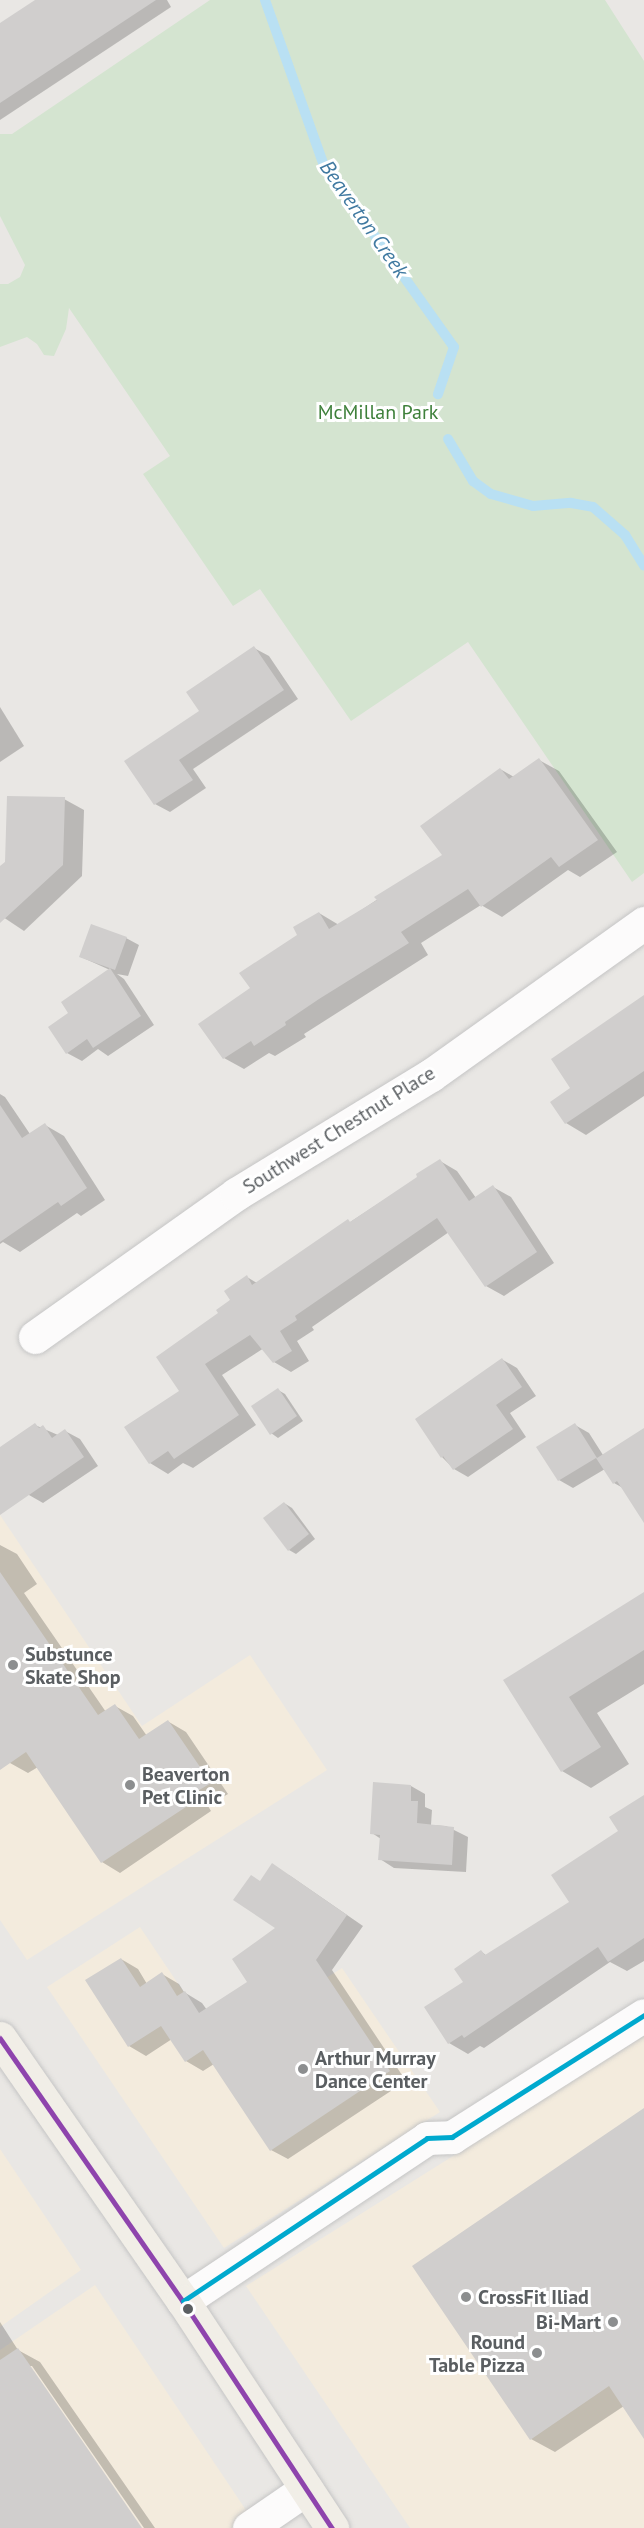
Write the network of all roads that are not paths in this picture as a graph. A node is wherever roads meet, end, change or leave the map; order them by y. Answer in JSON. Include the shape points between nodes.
{"nodes":[{"id":1,"x":644,"y":923,"type":"edge"},
{"id":2,"x":34,"y":1337,"type":"dead end"},
{"id":3,"x":644,"y":2015,"type":"edge"},
{"id":4,"x":0,"y":2038,"type":"edge"},
{"id":5,"x":183,"y":2301,"type":"junction"},
{"id":6,"x":306,"y":2489,"type":"junction"},
{"id":7,"x":249,"y":2528,"type":"edge"},
{"id":8,"x":332,"y":2528,"type":"edge"}],
"edges":[{"from":1,"to":2,"type":"street","name":"Southwest Chestnut Place","via":[[431,1075],[236,1194]]},
{"from":3,"to":5,"type":"street","via":[[452,2137],[428,2138]]},
{"from":4,"to":5,"type":"main road"},
{"from":5,"to":6,"type":"main road"},
{"from":6,"to":7,"type":"street"},
{"from":6,"to":8,"type":"main road"}]}
